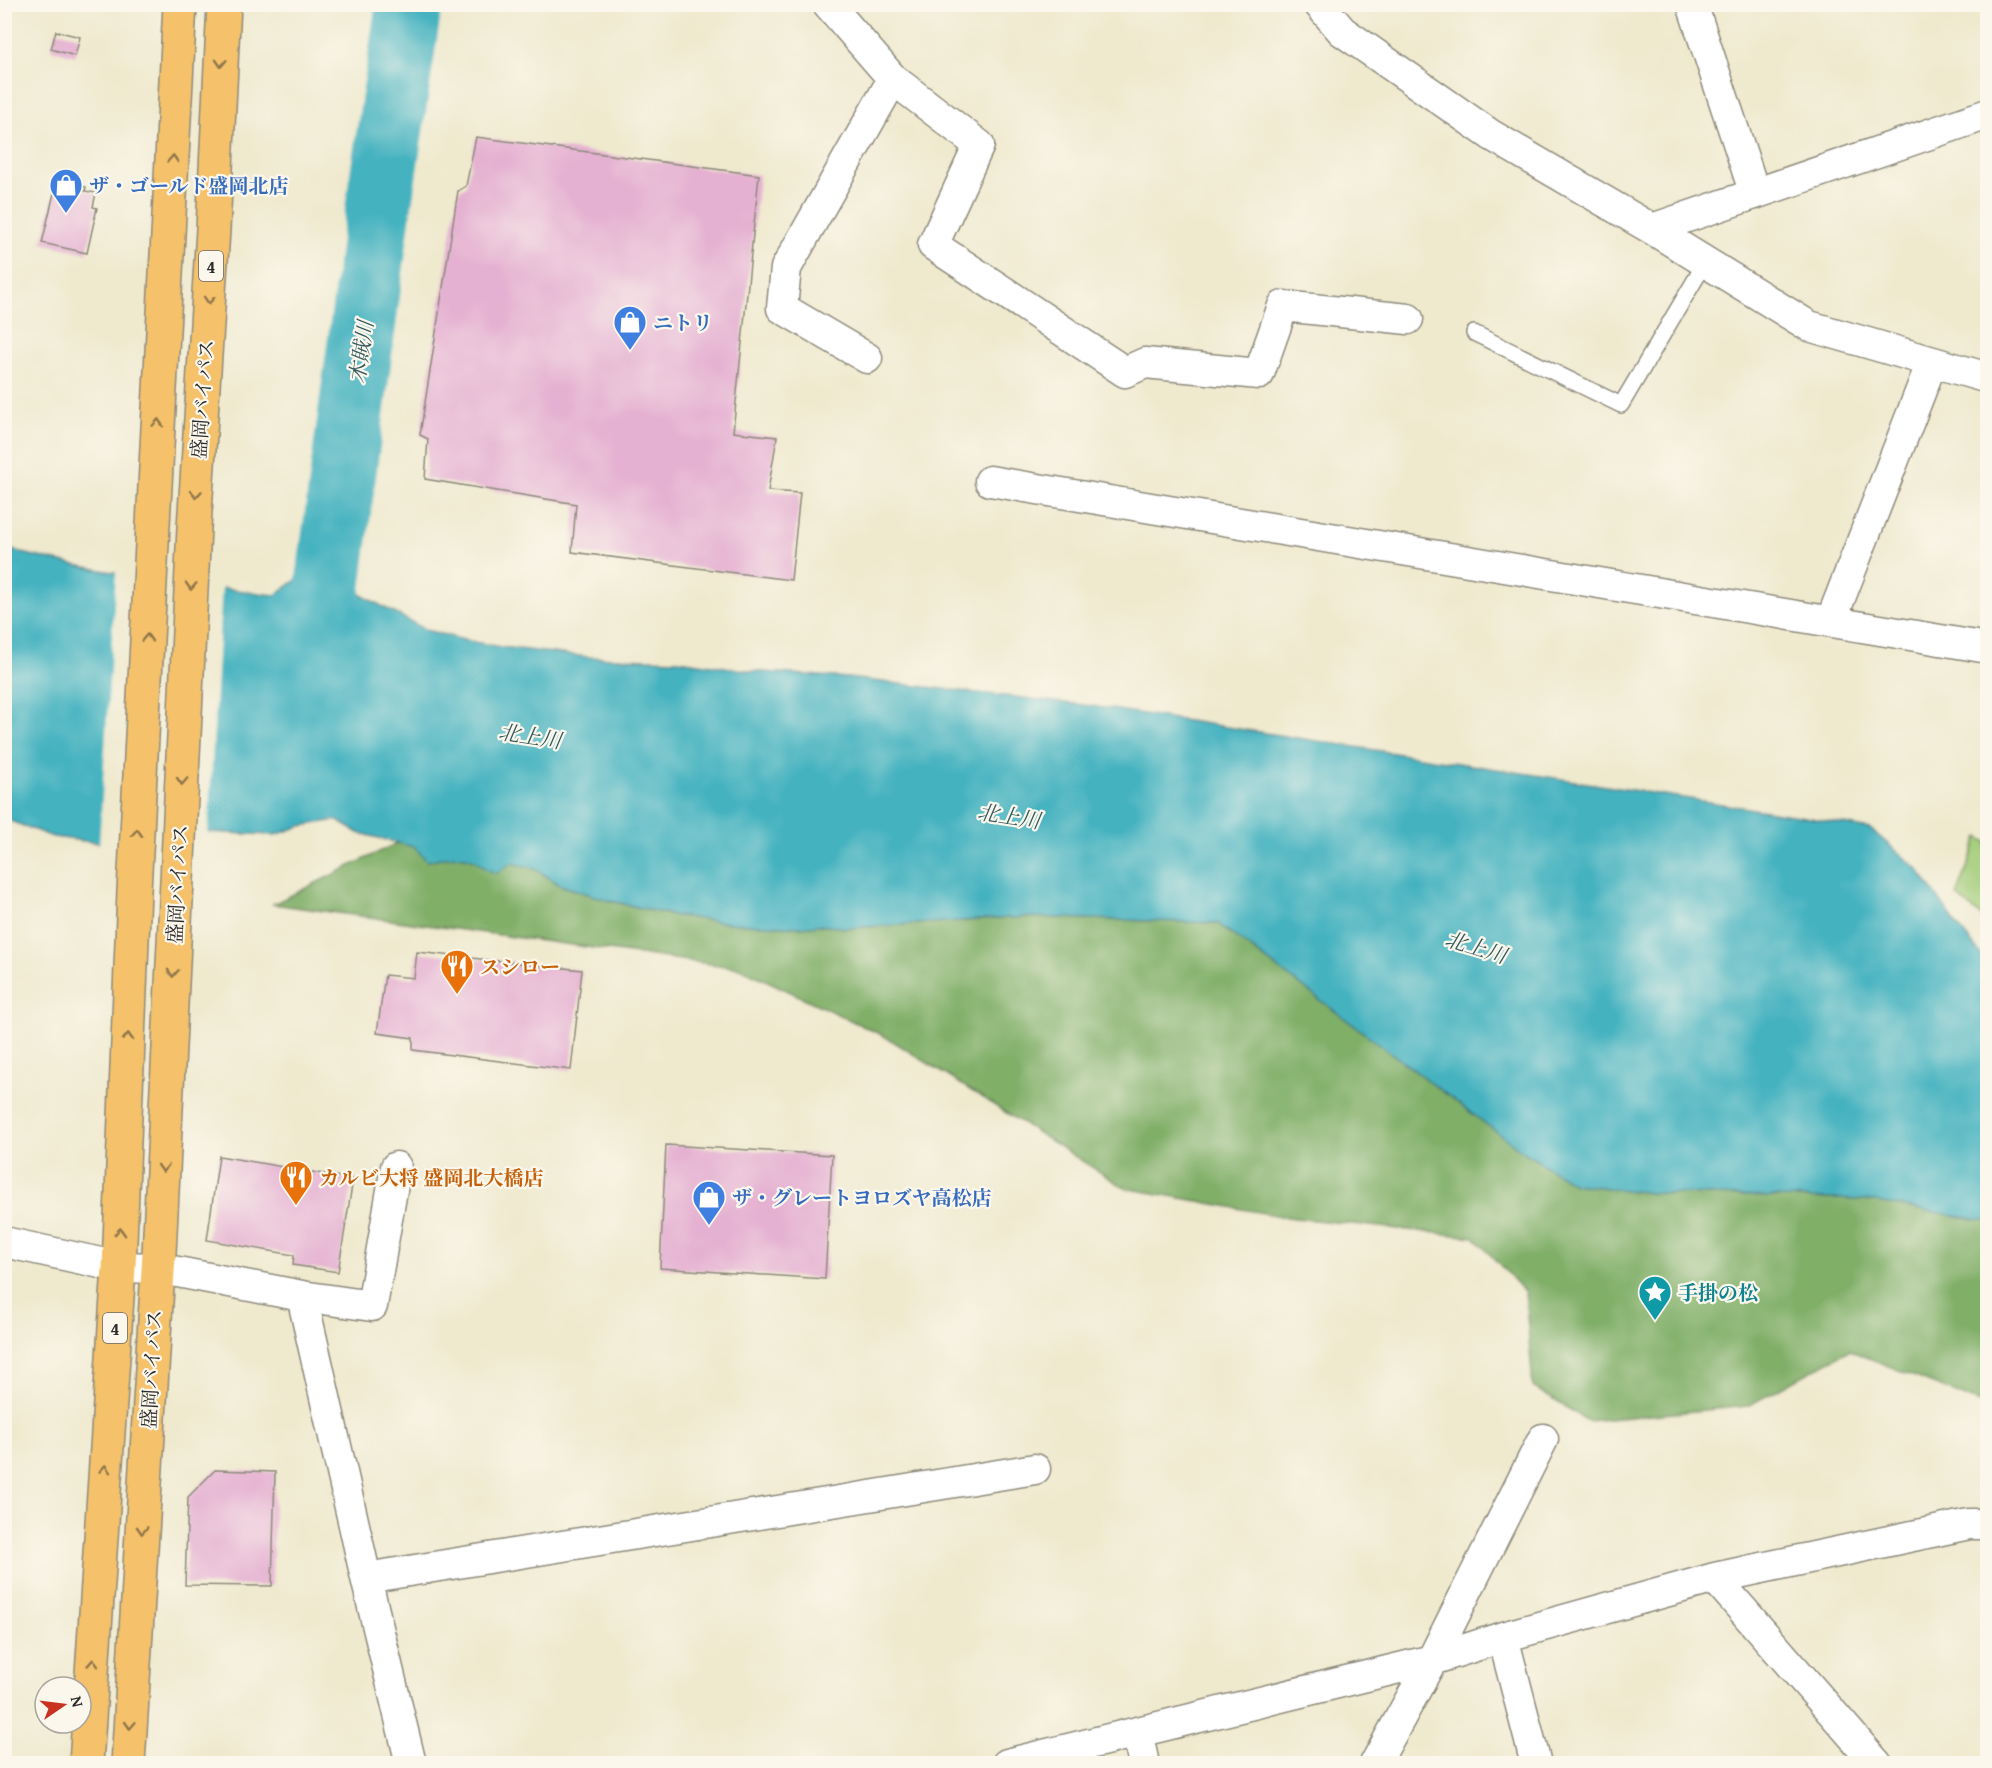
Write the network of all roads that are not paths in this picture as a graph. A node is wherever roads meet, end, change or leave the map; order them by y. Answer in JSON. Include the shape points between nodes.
{"nodes":[{"id":1,"x":180,"y":4,"type":"edge"},
{"id":2,"x":224,"y":4,"type":"edge"},
{"id":3,"x":828,"y":4,"type":"edge"},
{"id":4,"x":1319,"y":4,"type":"edge"},
{"id":5,"x":1692,"y":4,"type":"edge"},
{"id":6,"x":893,"y":79,"type":"junction"},
{"id":7,"x":1988,"y":114,"type":"edge"},
{"id":8,"x":1755,"y":194,"type":"junction"},
{"id":9,"x":1652,"y":229,"type":"junction"},
{"id":10,"x":1705,"y":263,"type":"junction"},
{"id":11,"x":1408,"y":319,"type":"dead end"},
{"id":12,"x":1474,"y":333,"type":"dead end"},
{"id":13,"x":867,"y":358,"type":"dead end"},
{"id":14,"x":1932,"y":362,"type":"junction"},
{"id":15,"x":1988,"y":378,"type":"edge"},
{"id":16,"x":990,"y":481,"type":"dead end"},
{"id":17,"x":1831,"y":621,"type":"junction"},
{"id":18,"x":1988,"y":648,"type":"edge"},
{"id":19,"x":396,"y":1167,"type":"dead end"},
{"id":20,"x":4,"y":1242,"type":"edge"},
{"id":21,"x":119,"y":1267,"type":"junction"},
{"id":22,"x":157,"y":1268,"type":"junction"},
{"id":23,"x":302,"y":1296,"type":"junction"},
{"id":24,"x":1543,"y":1439,"type":"dead end"},
{"id":25,"x":1035,"y":1469,"type":"dead end"},
{"id":26,"x":1981,"y":1531,"type":"edge"},
{"id":27,"x":366,"y":1578,"type":"junction"},
{"id":28,"x":1715,"y":1578,"type":"junction"},
{"id":29,"x":1503,"y":1637,"type":"junction"},
{"id":30,"x":1432,"y":1660,"type":"junction"},
{"id":31,"x":1137,"y":1732,"type":"junction"},
{"id":32,"x":86,"y":1764,"type":"edge"},
{"id":33,"x":128,"y":1764,"type":"edge"},
{"id":34,"x":411,"y":1764,"type":"edge"},
{"id":35,"x":1006,"y":1764,"type":"edge"},
{"id":36,"x":1144,"y":1764,"type":"edge"},
{"id":37,"x":1375,"y":1764,"type":"edge"},
{"id":38,"x":1536,"y":1764,"type":"edge"},
{"id":39,"x":1877,"y":1764,"type":"edge"}],
"edges":[{"from":21,"to":1,"type":"highway","name":"盛岡バイパス","number":"4","one_way":true,"via":[[134,891]]},
{"from":2,"to":22,"type":"highway","name":"盛岡バイパス","number":"4","one_way":true},
{"from":3,"to":6,"type":"street"},
{"from":4,"to":9,"type":"street","via":[[1342,31],[1491,135]]},
{"from":5,"to":8,"type":"street"},
{"from":6,"to":11,"type":"street","via":[[979,146],[933,245],[1125,372],[1145,363],[1258,374],[1283,306]]},
{"from":6,"to":13,"type":"street","via":[[786,268],[782,308]]},
{"from":7,"to":8,"type":"street"},
{"from":8,"to":9,"type":"street"},
{"from":9,"to":10,"type":"street"},
{"from":10,"to":12,"type":"lane","via":[[1620,405]]},
{"from":10,"to":14,"type":"street","via":[[1809,326]]},
{"from":14,"to":15,"type":"street"},
{"from":14,"to":17,"type":"street"},
{"from":16,"to":17,"type":"street"},
{"from":17,"to":18,"type":"street"},
{"from":19,"to":23,"type":"street","via":[[372,1306]]},
{"from":20,"to":21,"type":"street"},
{"from":21,"to":22,"type":"street"},
{"from":32,"to":21,"type":"highway","name":"盛岡バイパス","number":"4","one_way":true},
{"from":22,"to":23,"type":"street"},
{"from":22,"to":33,"type":"highway","name":"盛岡バイパス","number":"4","one_way":true},
{"from":23,"to":27,"type":"street"},
{"from":24,"to":30,"type":"street"},
{"from":25,"to":27,"type":"street"},
{"from":26,"to":28,"type":"street"},
{"from":27,"to":34,"type":"street"},
{"from":28,"to":29,"type":"street"},
{"from":28,"to":39,"type":"street"},
{"from":29,"to":30,"type":"street"},
{"from":29,"to":38,"type":"street"},
{"from":30,"to":31,"type":"street"},
{"from":30,"to":37,"type":"street"},
{"from":31,"to":35,"type":"street"},
{"from":31,"to":36,"type":"street"}]}
